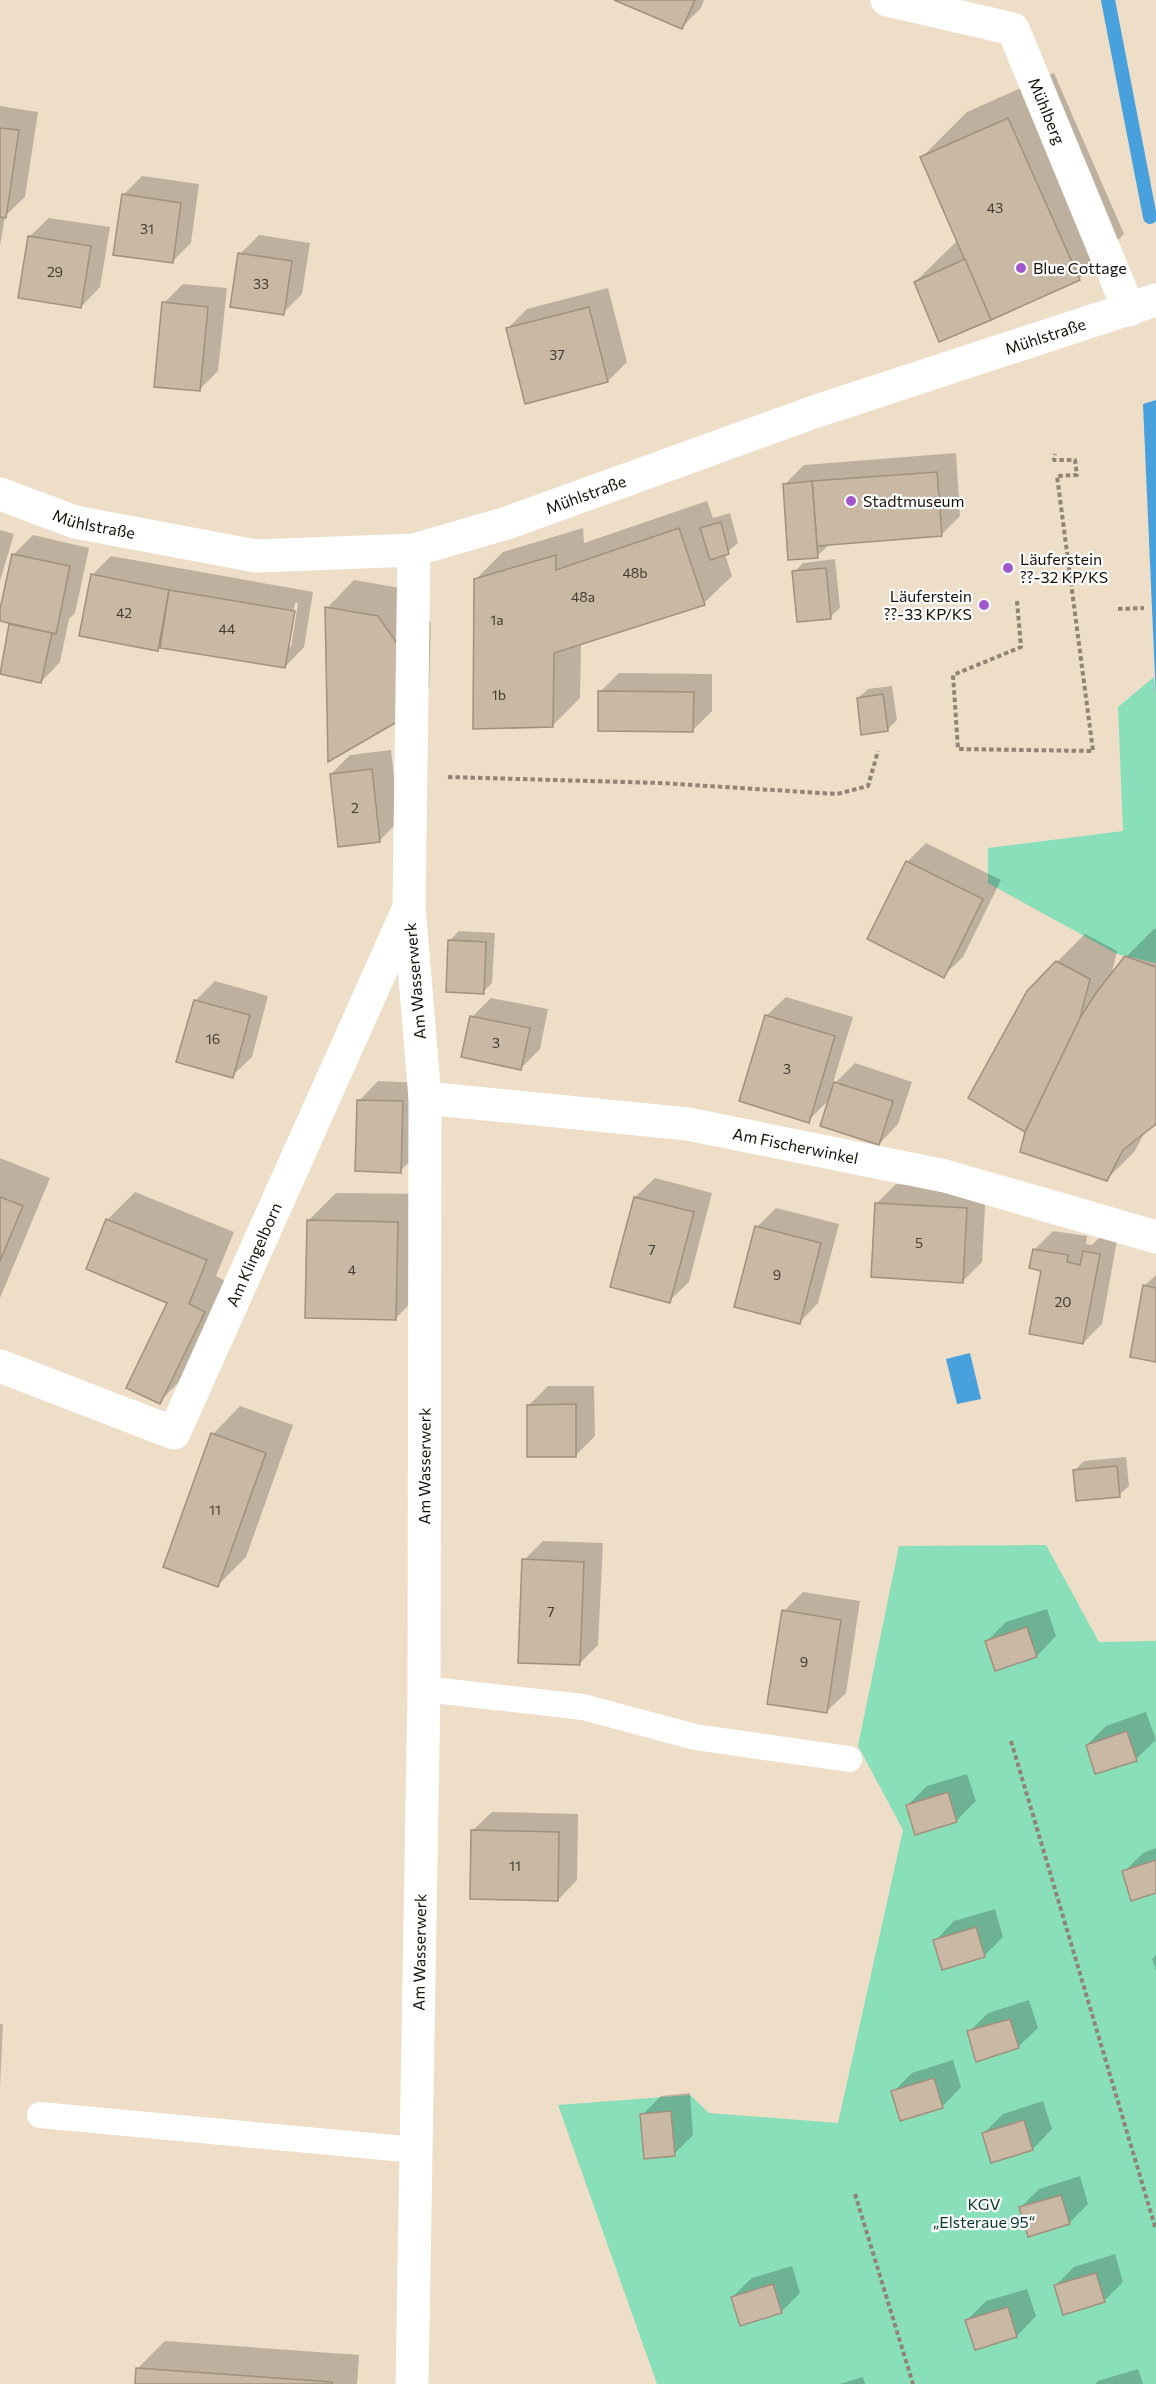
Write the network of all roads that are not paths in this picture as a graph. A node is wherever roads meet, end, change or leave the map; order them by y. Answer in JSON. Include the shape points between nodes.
{"nodes":[{"id":1,"x":887,"y":0,"type":"edge"},
{"id":2,"x":1142,"y":305,"type":"edge"},
{"id":3,"x":0,"y":494,"type":"edge"},
{"id":4,"x":414,"y":550,"type":"junction"},
{"id":5,"x":410,"y":906,"type":"junction"},
{"id":6,"x":425,"y":1098,"type":"junction"},
{"id":7,"x":1156,"y":1237,"type":"edge"},
{"id":8,"x":0,"y":1366,"type":"edge"},
{"id":9,"x":424,"y":1689,"type":"junction"},
{"id":10,"x":849,"y":1759,"type":"dead end"},
{"id":11,"x":40,"y":2115,"type":"dead end"},
{"id":12,"x":415,"y":2150,"type":"junction"},
{"id":13,"x":412,"y":2384,"type":"edge"}],
"edges":[{"from":1,"to":2,"type":"street","name":"Mühlberg","via":[[1013,29]]},
{"from":2,"to":4,"type":"street","name":"Mühlstraße","via":[[814,412],[507,523]]},
{"from":3,"to":4,"type":"street","name":"Mühlstraße","via":[[75,522],[256,556]]},
{"from":4,"to":5,"type":"street","name":"Am Wasserwerk"},
{"from":5,"to":6,"type":"street","name":"Am Wasserwerk"},
{"from":5,"to":8,"type":"street","name":"Am Klingelborn","via":[[174,1433]]},
{"from":6,"to":7,"type":"street","name":"Am Fischerwinkel","via":[[688,1124],[945,1176]]},
{"from":6,"to":9,"type":"street","name":"Am Wasserwerk"},
{"from":9,"to":10,"type":"lane","via":[[583,1707],[695,1737]]},
{"from":9,"to":12,"type":"street","name":"Am Wasserwerk"},
{"from":11,"to":12,"type":"lane"},
{"from":12,"to":13,"type":"street","name":"Am Wasserwerk"}]}
